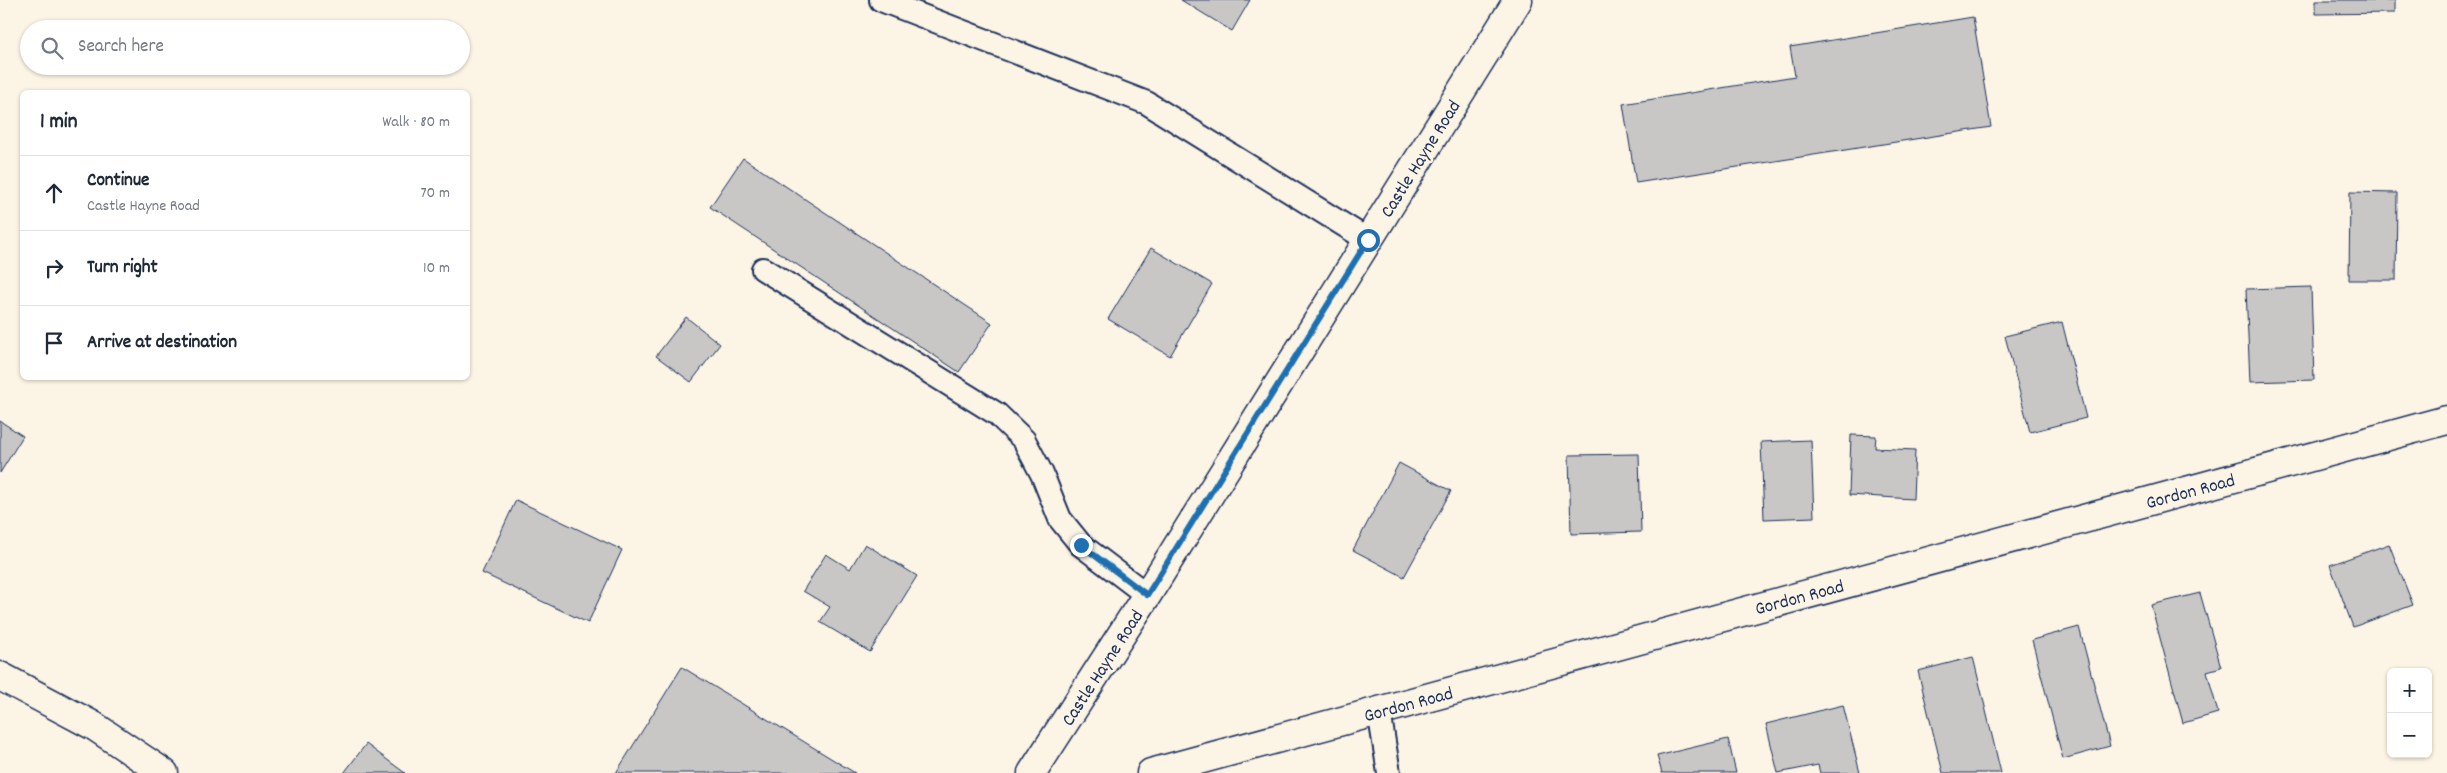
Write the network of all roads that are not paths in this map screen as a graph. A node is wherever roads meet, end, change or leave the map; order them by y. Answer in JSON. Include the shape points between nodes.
{"nodes":[{"id":1,"x":881,"y":0,"type":"edge"},
{"id":2,"x":1518,"y":0,"type":"edge"},
{"id":3,"x":1368,"y":240,"type":"junction"},
{"id":4,"x":763,"y":269,"type":"dead end"},
{"id":5,"x":2447,"y":420,"type":"edge"},
{"id":6,"x":1147,"y":595,"type":"junction"},
{"id":7,"x":0,"y":676,"type":"edge"},
{"id":8,"x":1379,"y":711,"type":"junction"},
{"id":9,"x":164,"y":773,"type":"edge"},
{"id":10,"x":1032,"y":773,"type":"edge"},
{"id":11,"x":1151,"y":773,"type":"edge"},
{"id":12,"x":1389,"y":773,"type":"edge"}],
"edges":[{"from":1,"to":3,"type":"lane","via":[[1147,103]]},
{"from":2,"to":3,"type":"street","name":"Castle Hayne Road"},
{"from":3,"to":6,"type":"street","name":"Castle Hayne Road"},
{"from":4,"to":6,"type":"lane","via":[[997,414],[1024,440],[1060,519],[1081,545]]},
{"from":5,"to":8,"type":"street","name":"Gordon Road"},
{"from":6,"to":10,"type":"street","name":"Castle Hayne Road"},
{"from":7,"to":9,"type":"street","via":[[94,726]]},
{"from":8,"to":11,"type":"street","name":"Gordon Road"},
{"from":8,"to":12,"type":"lane"}]}
